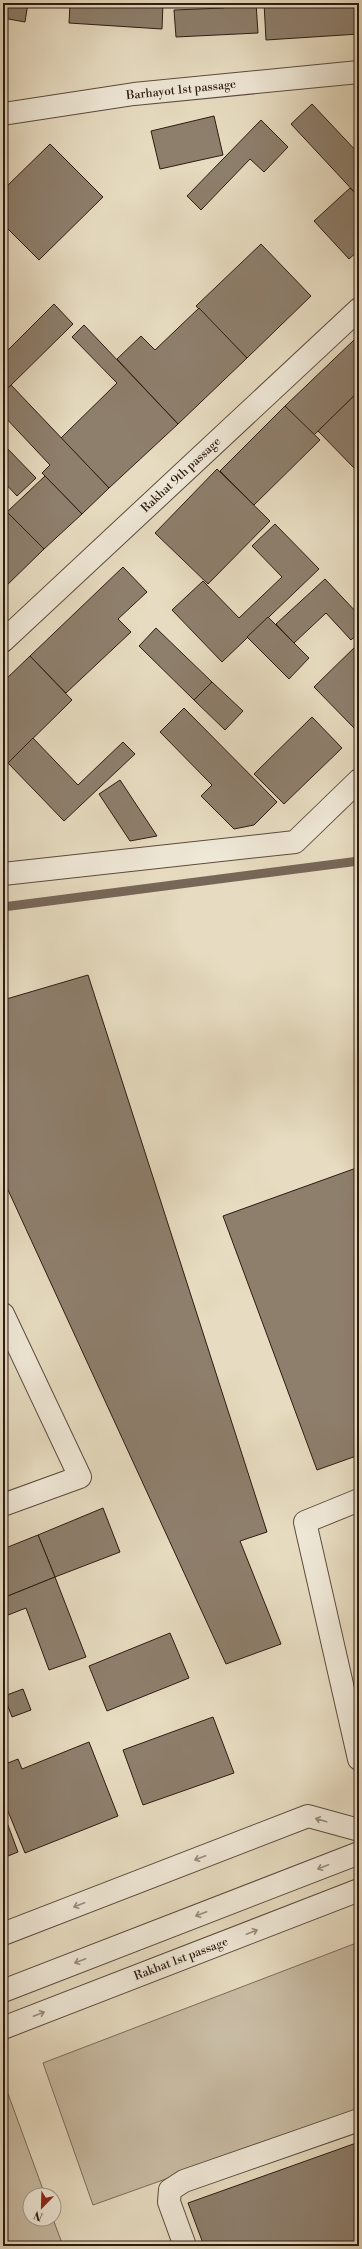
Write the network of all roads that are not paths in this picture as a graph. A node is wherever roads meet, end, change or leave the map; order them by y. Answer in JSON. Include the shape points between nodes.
{"nodes":[{"id":1,"x":359,"y":72,"type":"edge"},
{"id":2,"x":3,"y":114,"type":"edge"},
{"id":3,"x":359,"y":309,"type":"edge"},
{"id":4,"x":3,"y":640,"type":"edge"},
{"id":5,"x":359,"y":780,"type":"edge"},
{"id":6,"x":3,"y":874,"type":"edge"},
{"id":7,"x":3,"y":1314,"type":"edge"},
{"id":8,"x":359,"y":1500,"type":"edge"},
{"id":9,"x":3,"y":1505,"type":"edge"},
{"id":10,"x":359,"y":1759,"type":"edge"},
{"id":11,"x":359,"y":1830,"type":"edge"},
{"id":12,"x":359,"y":1853,"type":"edge"},
{"id":13,"x":359,"y":1890,"type":"edge"},
{"id":14,"x":3,"y":1934,"type":"edge"},
{"id":15,"x":3,"y":1991,"type":"edge"},
{"id":16,"x":3,"y":2028,"type":"edge"},
{"id":17,"x":359,"y":2120,"type":"edge"},
{"id":18,"x":185,"y":2246,"type":"edge"}],
"edges":[{"from":1,"to":2,"type":"street","name":"Barhayot 1st passage","via":[[134,94]]},
{"from":3,"to":4,"type":"street","name":"Rakhat 9th passage"},
{"from":5,"to":6,"type":"street","via":[[295,842]]},
{"from":7,"to":9,"type":"street","via":[[80,1477]]},
{"from":8,"to":10,"type":"street","via":[[305,1522]]},
{"from":11,"to":14,"type":"street","one_way":true,"via":[[308,1816]]},
{"from":12,"to":15,"type":"street","one_way":true},
{"from":16,"to":13,"type":"street","name":"Rakhat 1st passage","one_way":true},
{"from":17,"to":18,"type":"street","via":[[184,2180],[170,2190],[169,2202]]}]}
